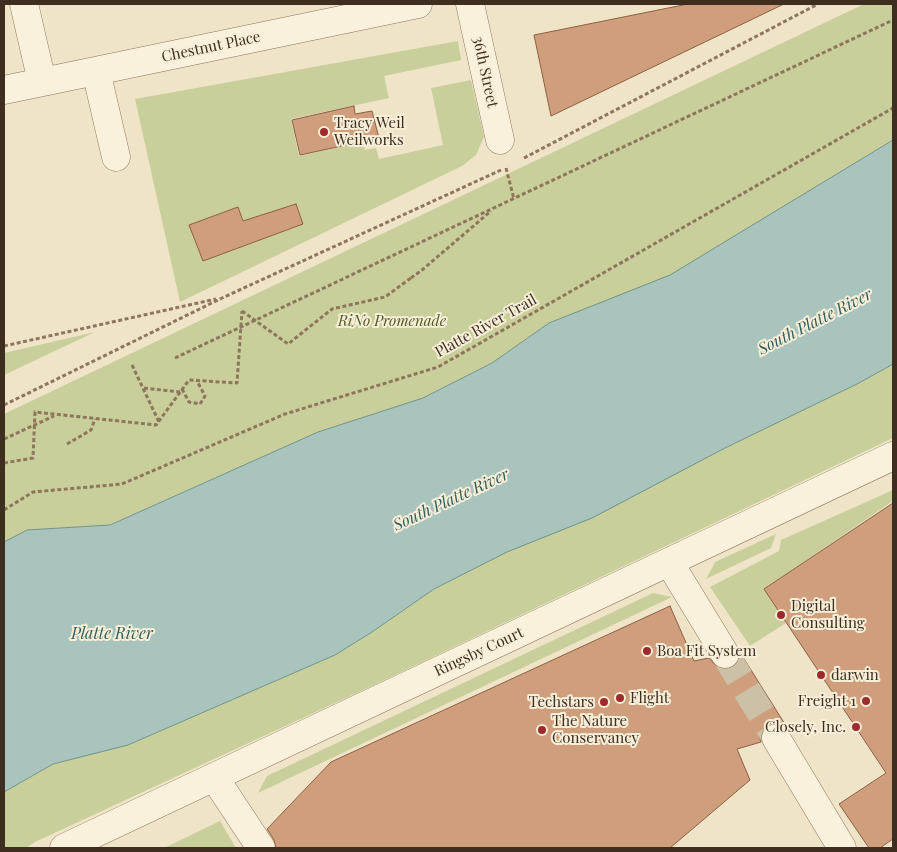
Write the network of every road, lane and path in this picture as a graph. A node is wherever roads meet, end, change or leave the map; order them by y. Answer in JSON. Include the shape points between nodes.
{"nodes":[{"id":1,"x":24,"y":4,"type":"edge"},
{"id":2,"x":418,"y":4,"type":"edge"},
{"id":3,"x":470,"y":4,"type":"edge"},
{"id":4,"x":818,"y":4,"type":"edge"},
{"id":5,"x":893,"y":20,"type":"edge"},
{"id":6,"x":96,"y":71,"type":"junction"},
{"id":7,"x":42,"y":82,"type":"junction"},
{"id":8,"x":4,"y":90,"type":"edge"},
{"id":9,"x":893,"y":108,"type":"edge"},
{"id":10,"x":500,"y":140,"type":"dead end"},
{"id":11,"x":116,"y":157,"type":"dead end"},
{"id":12,"x":523,"y":159,"type":"dead end"},
{"id":13,"x":506,"y":168,"type":"dead end"},
{"id":14,"x":495,"y":208,"type":"junction"},
{"id":15,"x":222,"y":298,"type":"junction"},
{"id":16,"x":4,"y":346,"type":"edge"},
{"id":17,"x":175,"y":358,"type":"dead end"},
{"id":18,"x":132,"y":365,"type":"dead end"},
{"id":19,"x":197,"y":381,"type":"junction"},
{"id":20,"x":143,"y":388,"type":"junction"},
{"id":21,"x":181,"y":391,"type":"junction"},
{"id":22,"x":4,"y":405,"type":"edge"},
{"id":23,"x":54,"y":416,"type":"dead end"},
{"id":24,"x":95,"y":419,"type":"junction"},
{"id":25,"x":159,"y":422,"type":"junction"},
{"id":26,"x":4,"y":440,"type":"edge"},
{"id":27,"x":67,"y":444,"type":"dead end"},
{"id":28,"x":893,"y":456,"type":"edge"},
{"id":29,"x":4,"y":463,"type":"edge"},
{"id":30,"x":4,"y":510,"type":"edge"},
{"id":31,"x":669,"y":562,"type":"junction"},
{"id":32,"x":725,"y":654,"type":"tunnel mouth"},
{"id":33,"x":776,"y":738,"type":"tunnel mouth"},
{"id":34,"x":214,"y":777,"type":"junction"},
{"id":35,"x":64,"y":848,"type":"edge"},
{"id":36,"x":261,"y":848,"type":"edge"},
{"id":37,"x":842,"y":848,"type":"edge"}],
"edges":[{"from":1,"to":7,"type":"street"},
{"from":2,"to":6,"type":"street","name":"Chestnut Place"},
{"from":3,"to":10,"type":"street","name":"36th Street"},
{"from":4,"to":12,"type":"path"},
{"from":5,"to":14,"type":"path"},
{"from":6,"to":7,"type":"street","name":"Chestnut Place"},
{"from":6,"to":11,"type":"street"},
{"from":7,"to":8,"type":"street","name":"Chestnut Place"},
{"from":9,"to":30,"type":"path","name":"Platte River Trail","via":[[438,367],[285,414],[122,484],[32,492]]},
{"from":13,"to":15,"type":"path"},
{"from":14,"to":17,"type":"path"},
{"from":14,"to":19,"type":"path","bridge":true,"via":[[385,297],[332,309],[288,344],[242,310],[237,382]]},
{"from":15,"to":16,"type":"path"},
{"from":15,"to":22,"type":"path"},
{"from":18,"to":20,"type":"path"},
{"from":19,"to":21,"type":"path","bridge":true,"via":[[189,380]]},
{"from":19,"to":21,"type":"path","via":[[205,396],[200,404],[189,402]]},
{"from":20,"to":21,"type":"path"},
{"from":20,"to":25,"type":"path"},
{"from":21,"to":25,"type":"path","bridge":true},
{"from":23,"to":26,"type":"path"},
{"from":24,"to":25,"type":"path","bridge":true,"via":[[156,425]]},
{"from":24,"to":27,"type":"path","via":[[91,430]]},
{"from":24,"to":29,"type":"path","bridge":true,"via":[[35,412],[33,458]]},
{"from":28,"to":31,"type":"street","name":"Ringsby Court"},
{"from":31,"to":32,"type":"street"},
{"from":31,"to":34,"type":"street","name":"Ringsby Court"},
{"from":33,"to":37,"type":"street"},
{"from":34,"to":35,"type":"street","name":"Ringsby Court"},
{"from":34,"to":36,"type":"street"}]}
